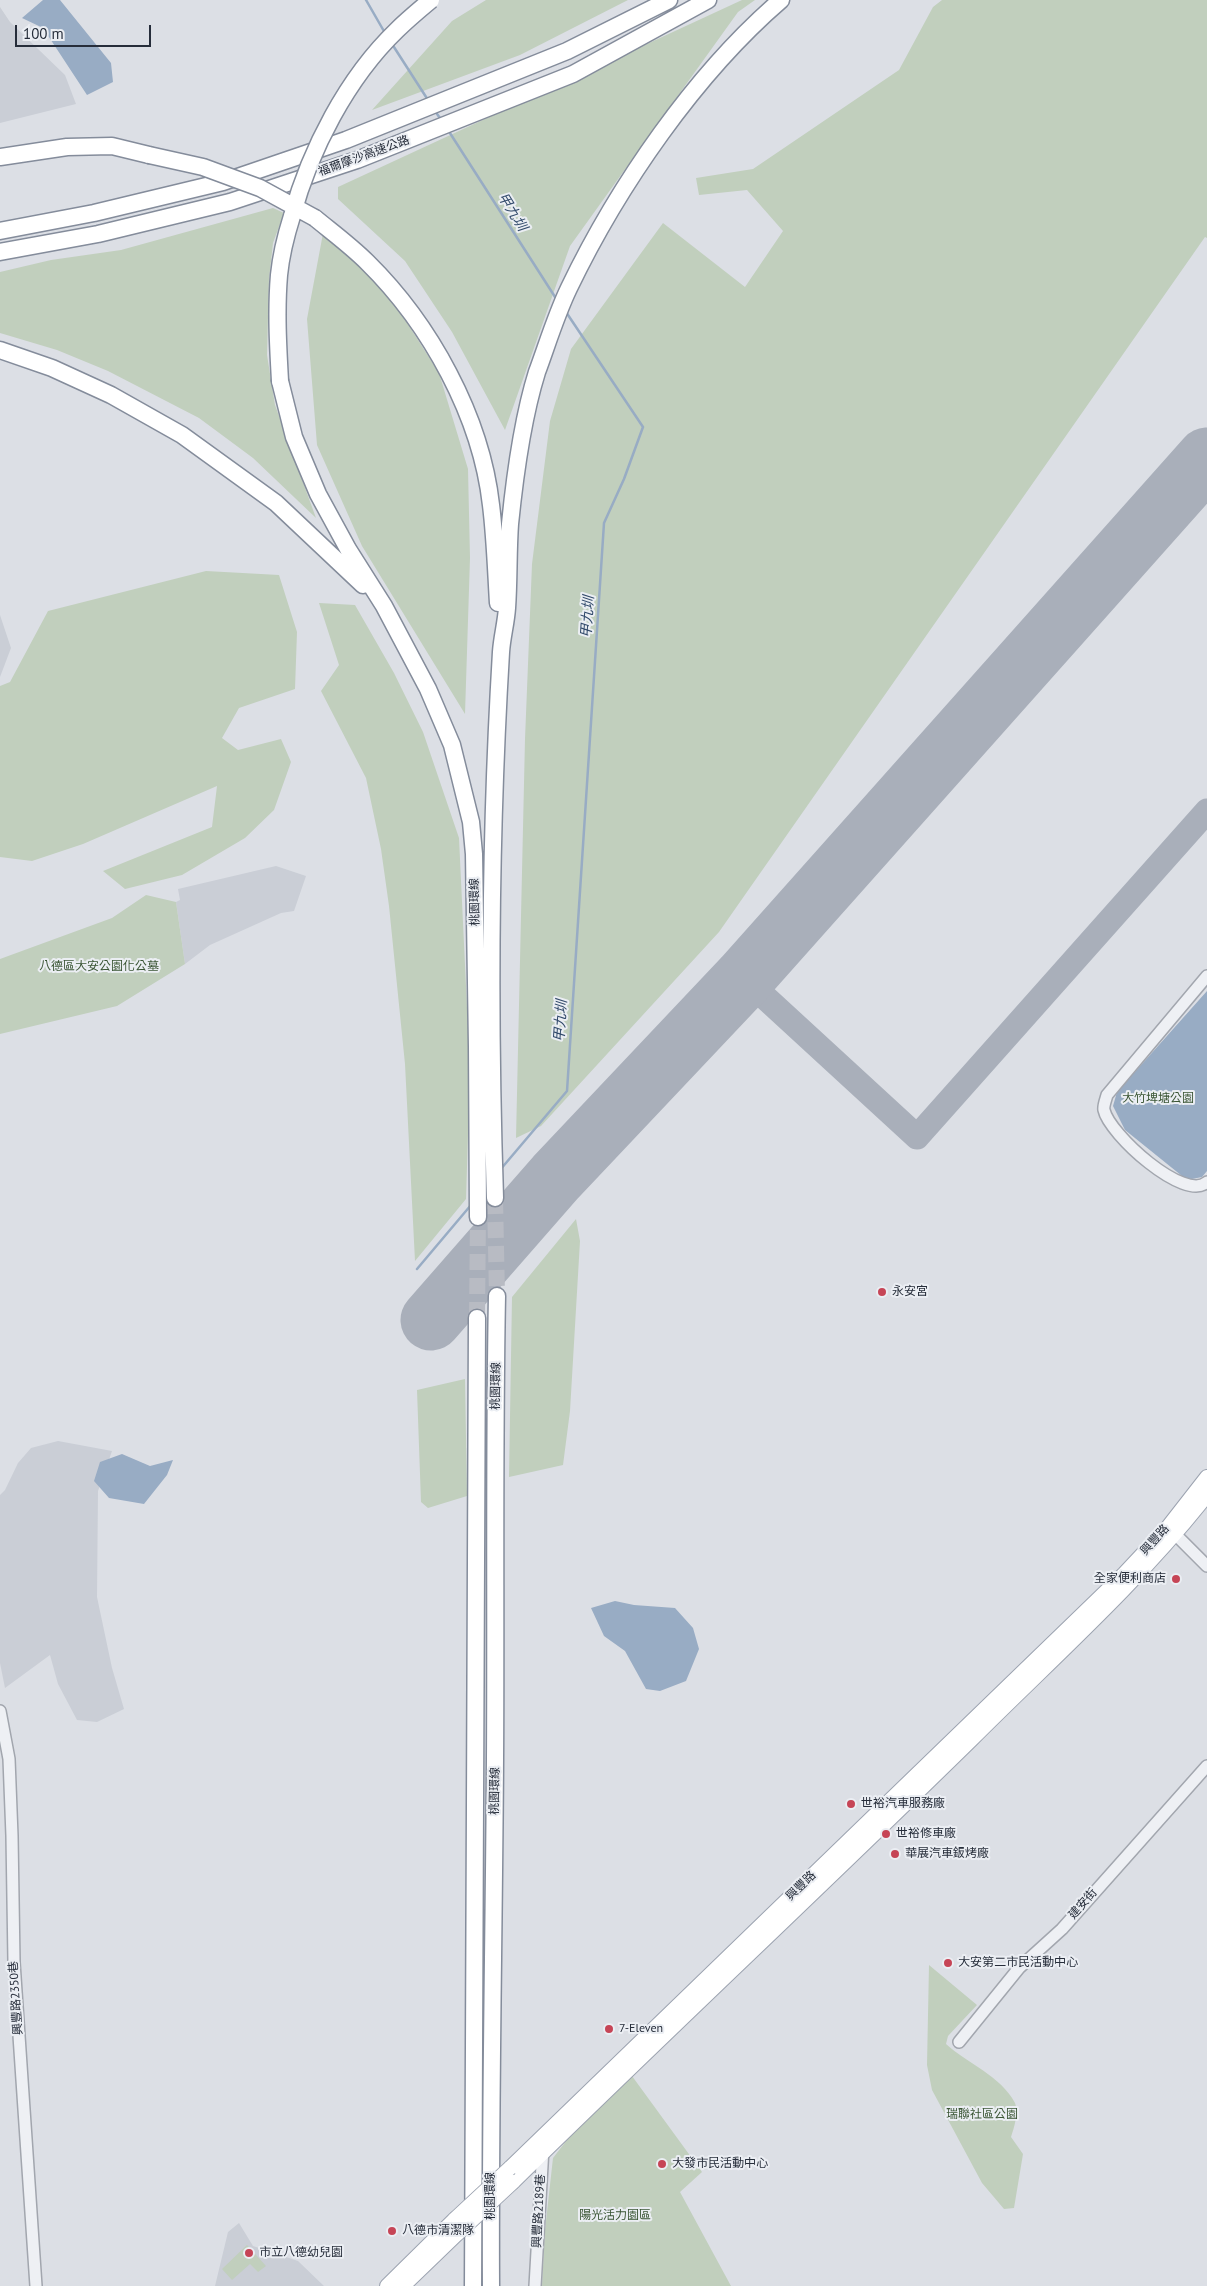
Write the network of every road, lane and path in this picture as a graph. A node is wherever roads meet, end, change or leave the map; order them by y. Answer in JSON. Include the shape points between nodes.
{"nodes":[{"id":1,"x":431,"y":0,"type":"edge"},
{"id":2,"x":669,"y":0,"type":"edge"},
{"id":3,"x":708,"y":0,"type":"edge"},
{"id":4,"x":781,"y":0,"type":"edge"},
{"id":5,"x":0,"y":157,"type":"edge"},
{"id":6,"x":0,"y":231,"type":"edge"},
{"id":7,"x":0,"y":252,"type":"edge"},
{"id":8,"x":0,"y":350,"type":"edge"},
{"id":9,"x":384,"y":606,"type":"junction"},
{"id":10,"x":501,"y":648,"type":"junction"},
{"id":11,"x":1207,"y":976,"type":"edge"},
{"id":12,"x":1207,"y":1182,"type":"edge"},
{"id":13,"x":495,"y":1198,"type":"tunnel mouth"},
{"id":14,"x":478,"y":1203,"type":"tunnel mouth"},
{"id":15,"x":497,"y":1296,"type":"tunnel mouth"},
{"id":16,"x":477,"y":1318,"type":"tunnel mouth"},
{"id":17,"x":1207,"y":1477,"type":"edge"},
{"id":18,"x":1207,"y":1495,"type":"edge"},
{"id":19,"x":1172,"y":1531,"type":"junction"},
{"id":20,"x":1207,"y":1566,"type":"edge"},
{"id":21,"x":0,"y":1710,"type":"edge"},
{"id":22,"x":1207,"y":1766,"type":"edge"},
{"id":23,"x":959,"y":2042,"type":"dead end"},
{"id":24,"x":543,"y":2136,"type":"junction"},
{"id":25,"x":542,"y":2153,"type":"junction"},
{"id":26,"x":456,"y":2226,"type":"junction"},
{"id":27,"x":36,"y":2286,"type":"edge"},
{"id":28,"x":387,"y":2286,"type":"edge"},
{"id":29,"x":403,"y":2286,"type":"edge"},
{"id":30,"x":472,"y":2286,"type":"edge"},
{"id":31,"x":491,"y":2286,"type":"edge"},
{"id":32,"x":535,"y":2286,"type":"edge"}],
"edges":[{"from":1,"to":9,"type":"highway","bridge":true,"via":[[395,31],[358,75],[320,137],[297,198],[279,273],[276,324],[280,381],[294,438],[318,494]]},
{"from":2,"to":6,"type":"highway","name":"福爾摩沙高速公路","via":[[567,51],[346,140],[223,182],[94,213]]},
{"from":3,"to":7,"type":"highway","name":"福爾摩沙高速公路","via":[[573,74],[357,160],[230,202],[98,234]]},
{"from":4,"to":10,"type":"highway","via":[[757,21],[705,79],[656,142],[613,207],[568,290],[536,375],[521,439],[510,524],[507,610]]},
{"from":5,"to":10,"type":"highway","bridge":true,"via":[[67,147],[112,146],[203,167],[252,185],[315,218],[368,262],[416,319],[442,358],[464,404],[480,453],[491,503]]},
{"from":8,"to":9,"type":"highway","via":[[52,368],[111,395],[182,435],[276,503]]},
{"from":9,"to":14,"type":"highway","name":"桃園環線","via":[[428,689],[452,745],[471,822]]},
{"from":10,"to":13,"type":"highway","name":"桃園環線","via":[[492,855]]},
{"from":11,"to":12,"type":"street","via":[[1107,1095],[1104,1110],[1128,1145],[1169,1177],[1192,1187]]},
{"from":15,"to":31,"type":"highway","name":"桃園環線"},
{"from":16,"to":30,"type":"highway","name":"桃園環線"},
{"from":17,"to":19,"type":"main road","name":"興豐路"},
{"from":18,"to":19,"type":"main road","name":"興豐路"},
{"from":19,"to":20,"type":"street"},
{"from":19,"to":24,"type":"main road","name":"興豐路"},
{"from":19,"to":25,"type":"main road","name":"興豐路","via":[[1115,1599]]},
{"from":21,"to":27,"type":"street","name":"興豐路2350巷","via":[[9,1759],[14,1962]]},
{"from":22,"to":23,"type":"street","name":"建安街","via":[[1062,1929],[1019,1968]]},
{"from":24,"to":25,"type":"street","name":"興豐路2189巷"},
{"from":24,"to":26,"type":"main road","name":"興豐路","bridge":true},
{"from":25,"to":26,"type":"main road","name":"興豐路","bridge":true,"via":[[513,2182]]},
{"from":25,"to":32,"type":"street","name":"興豐路2189巷"},
{"from":26,"to":28,"type":"main road","name":"興豐路"},
{"from":26,"to":29,"type":"main road","name":"興豐路"}]}
